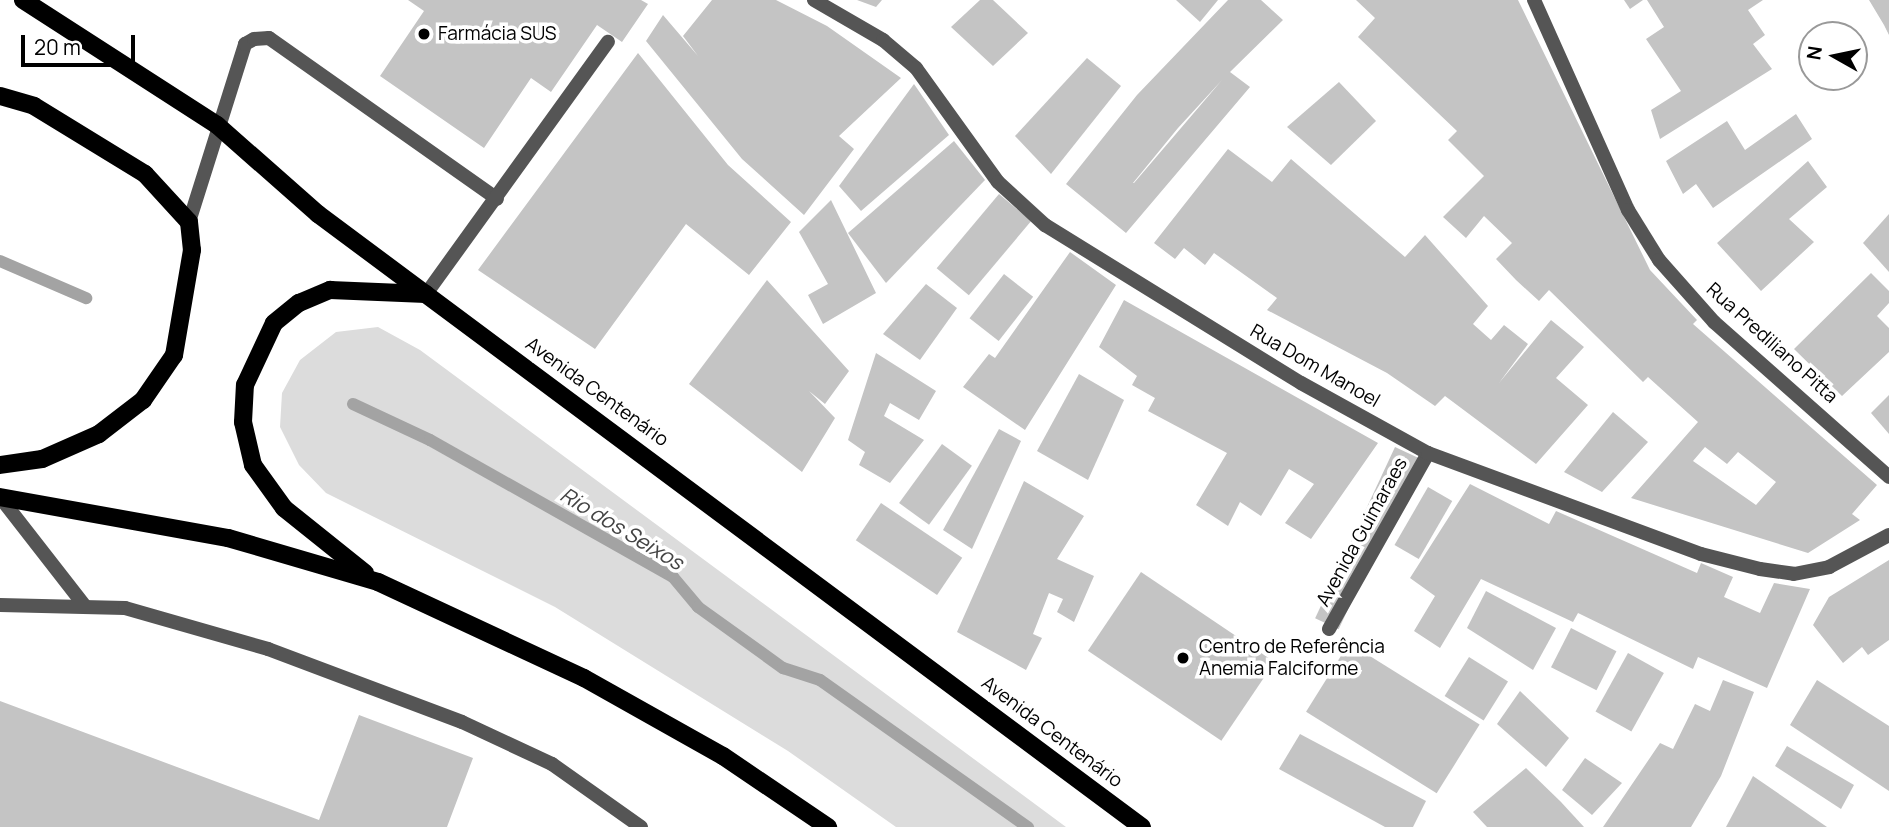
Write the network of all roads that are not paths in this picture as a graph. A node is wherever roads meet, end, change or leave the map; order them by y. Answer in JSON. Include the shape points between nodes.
{"nodes":[{"id":1,"x":23,"y":0,"type":"edge"},
{"id":2,"x":814,"y":0,"type":"edge"},
{"id":3,"x":1534,"y":0,"type":"edge"},
{"id":4,"x":608,"y":42,"type":"dead end"},
{"id":5,"x":0,"y":96,"type":"edge"},
{"id":6,"x":217,"y":125,"type":"junction"},
{"id":7,"x":497,"y":199,"type":"junction"},
{"id":8,"x":189,"y":222,"type":"junction"},
{"id":9,"x":426,"y":293,"type":"junction"},
{"id":10,"x":1428,"y":453,"type":"junction"},
{"id":11,"x":0,"y":465,"type":"edge"},
{"id":12,"x":1889,"y":477,"type":"edge"},
{"id":13,"x":0,"y":497,"type":"edge"},
{"id":14,"x":1889,"y":535,"type":"edge"},
{"id":15,"x":378,"y":582,"type":"junction"},
{"id":16,"x":84,"y":605,"type":"junction"},
{"id":17,"x":0,"y":606,"type":"edge"},
{"id":18,"x":1329,"y":629,"type":"dead end"},
{"id":19,"x":631,"y":824,"type":"edge"},
{"id":20,"x":828,"y":827,"type":"edge"},
{"id":21,"x":1142,"y":827,"type":"edge"}],
"edges":[{"from":1,"to":6,"type":"main road","name":"Avenida Centenário"},
{"from":2,"to":10,"type":"street","name":"Rua Dom Manoel","via":[[883,40],[916,68],[998,181],[1045,225],[1301,383]]},
{"from":3,"to":12,"type":"street","name":"Rua Prediliano Pitta","via":[[1629,210],[1659,260],[1714,322]]},
{"from":4,"to":7,"type":"street"},
{"from":5,"to":8,"type":"main road","via":[[34,106],[96,141],[145,174]]},
{"from":6,"to":7,"type":"street","via":[[245,44],[269,38]]},
{"from":6,"to":8,"type":"street"},
{"from":6,"to":9,"type":"main road","name":"Avenida Centenário","via":[[318,214]]},
{"from":7,"to":9,"type":"street"},
{"from":8,"to":11,"type":"main road","via":[[187,306],[174,355],[143,400],[99,434],[42,458]]},
{"from":9,"to":15,"type":"main road","via":[[330,290],[299,303],[274,323],[245,385],[243,422],[253,465],[292,515]]},
{"from":9,"to":21,"type":"main road","name":"Avenida Centenário"},
{"from":10,"to":14,"type":"street","name":"Rua Dom Manoel","via":[[1701,554],[1760,569],[1794,574],[1829,567]]},
{"from":10,"to":18,"type":"street","name":"Avenida Guimaraes"},
{"from":13,"to":15,"type":"main road","via":[[228,538]]},
{"from":13,"to":16,"type":"street"},
{"from":15,"to":20,"type":"main road","via":[[584,678],[723,756]]},
{"from":16,"to":17,"type":"street"},
{"from":16,"to":19,"type":"street","via":[[173,619],[392,695],[552,764]]}]}
